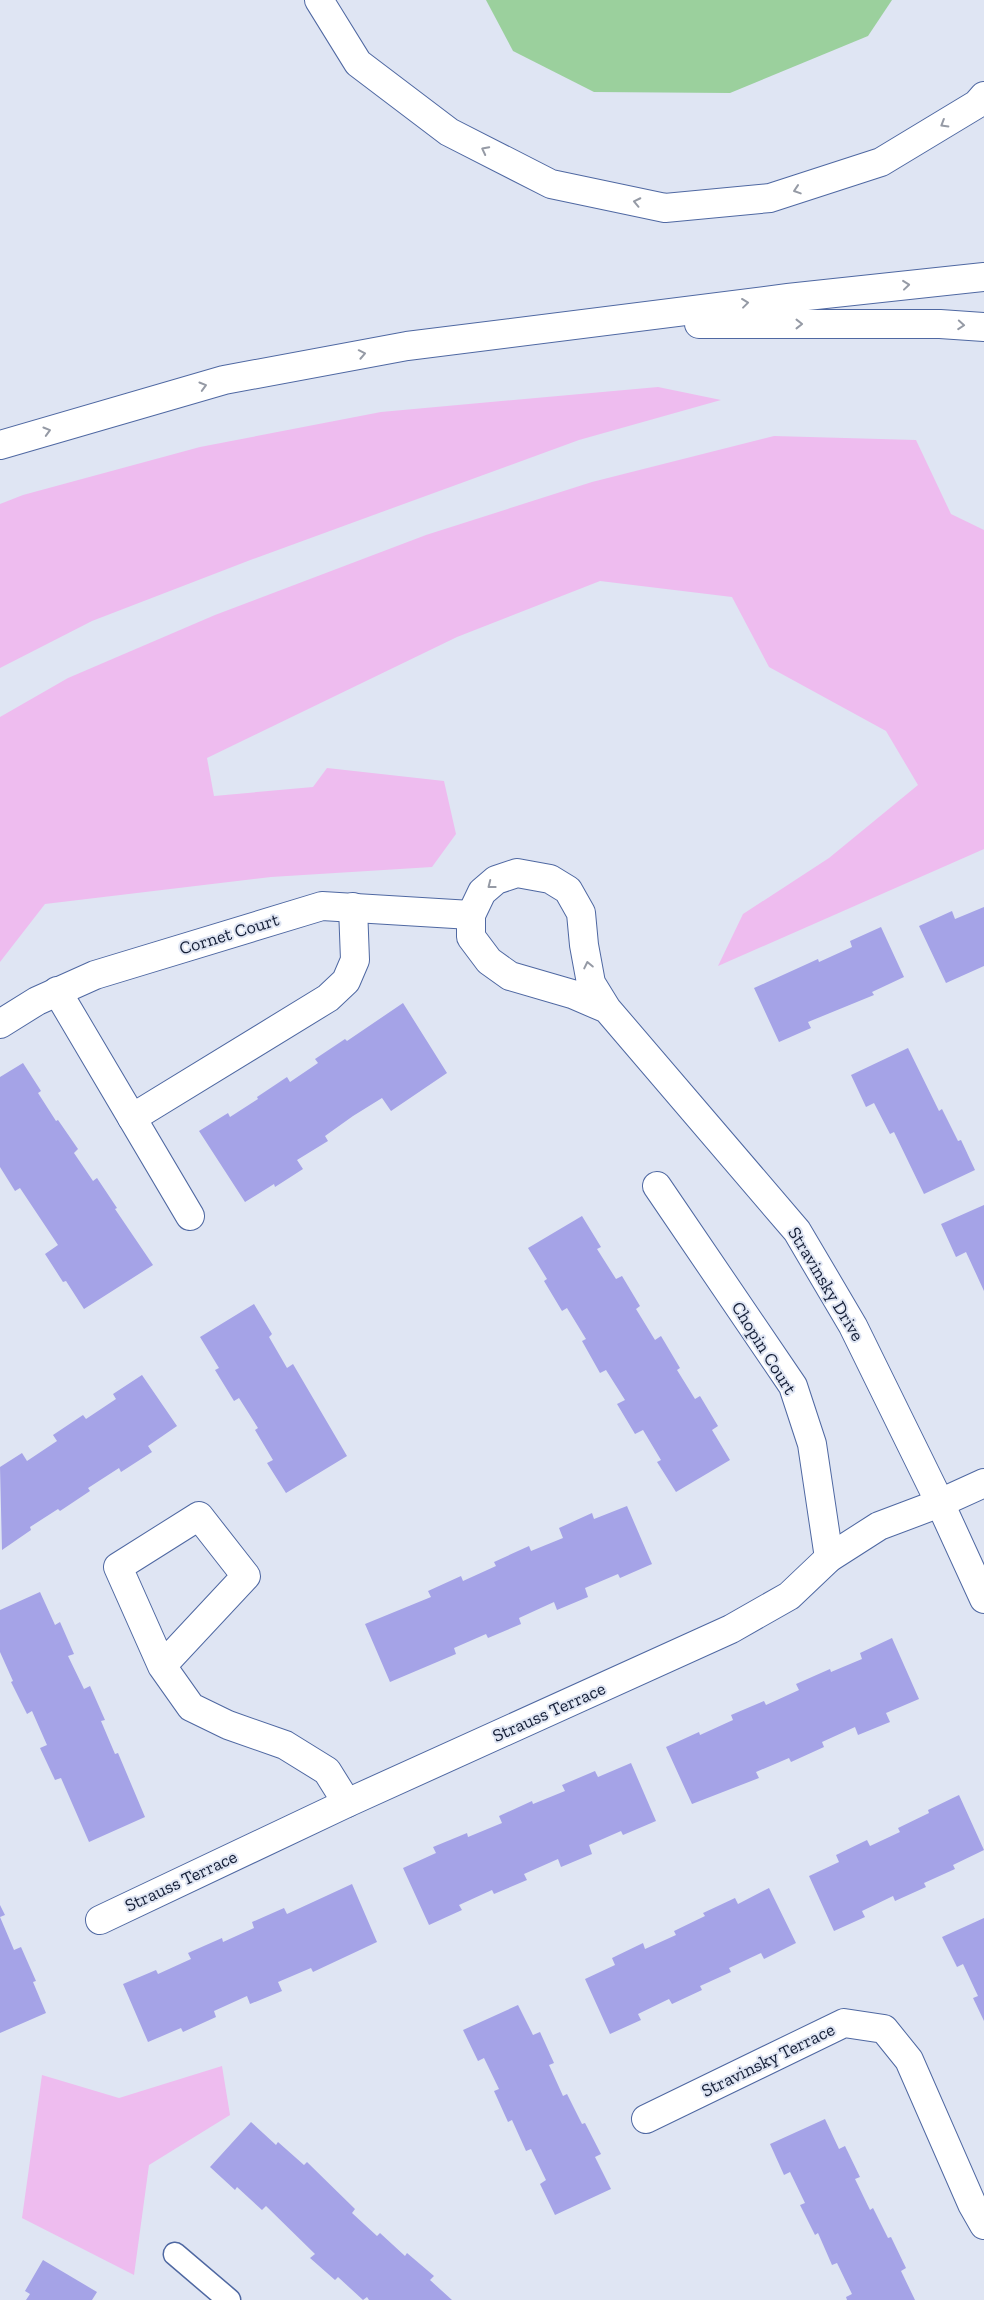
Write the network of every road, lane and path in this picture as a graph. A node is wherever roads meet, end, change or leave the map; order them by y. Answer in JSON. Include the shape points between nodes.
{"nodes":[{"id":1,"x":318,"y":0,"type":"edge"},
{"id":2,"x":984,"y":96,"type":"edge"},
{"id":3,"x":984,"y":277,"type":"edge"},
{"id":4,"x":984,"y":327,"type":"edge"},
{"id":5,"x":523,"y":331,"type":"junction"},
{"id":6,"x":0,"y":445,"type":"edge"},
{"id":7,"x":353,"y":907,"type":"junction"},
{"id":8,"x":471,"y":915,"type":"junction"},
{"id":9,"x":57,"y":991,"type":"junction"},
{"id":10,"x":608,"y":1008,"type":"junction"},
{"id":11,"x":0,"y":1024,"type":"edge"},
{"id":12,"x":132,"y":1118,"type":"junction"},
{"id":13,"x":657,"y":1186,"type":"dead end"},
{"id":14,"x":190,"y":1216,"type":"dead end"},
{"id":15,"x":984,"y":1483,"type":"edge"},
{"id":16,"x":940,"y":1502,"type":"junction"},
{"id":17,"x":828,"y":1558,"type":"junction"},
{"id":18,"x":984,"y":1599,"type":"edge"},
{"id":19,"x":162,"y":1666,"type":"junction"},
{"id":20,"x":347,"y":1803,"type":"junction"},
{"id":21,"x":100,"y":1920,"type":"dead end"},
{"id":22,"x":646,"y":2119,"type":"dead end"},
{"id":23,"x":975,"y":2189,"type":"edge"},
{"id":24,"x":984,"y":2225,"type":"edge"},
{"id":25,"x":175,"y":2254,"type":"dead end"},
{"id":26,"x":228,"y":2300,"type":"edge"}],
"edges":[{"from":2,"to":1,"type":"main road","one_way":true,"via":[[977,104],[881,162],[770,198],[665,208],[551,184],[449,132],[358,63]]},
{"from":5,"to":3,"type":"main road","one_way":true},
{"from":5,"to":4,"type":"main road","one_way":true,"via":[[697,324],[940,324]]},
{"from":6,"to":5,"type":"main road","one_way":true,"via":[[224,380],[407,346]]},
{"from":7,"to":8,"type":"main road","name":"Cornet Court"},
{"from":7,"to":9,"type":"main road","name":"Cornet Court","via":[[322,906],[95,974]]},
{"from":7,"to":12,"type":"main road","via":[[355,960],[346,981],[328,998]]},
{"from":8,"to":10,"type":"main road","name":"Stravinsky Drive","via":[[471,937],[489,961],[510,976]]},
{"from":10,"to":8,"type":"main road","name":"Stravinsky Drive","one_way":true,"via":[[591,983],[581,913],[568,890],[550,879],[516,873],[496,880],[482,892]]},
{"from":9,"to":11,"type":"main road","name":"Cornet Court"},
{"from":9,"to":12,"type":"main road"},
{"from":10,"to":16,"type":"main road","name":"Stravinsky Drive","via":[[797,1231],[853,1326]]},
{"from":12,"to":14,"type":"main road"},
{"from":13,"to":17,"type":"main road","name":"Chopin Court","via":[[792,1386],[812,1444]]},
{"from":15,"to":16,"type":"main road","name":"Strauss Terrace"},
{"from":16,"to":17,"type":"main road","name":"Strauss Terrace","via":[[879,1526]]},
{"from":16,"to":18,"type":"main road","name":"Stravinsky Drive"},
{"from":17,"to":20,"type":"main road","name":"Strauss Terrace","via":[[789,1596],[731,1629]]},
{"from":19,"to":19,"type":"main road","via":[[118,1568],[199,1516],[246,1576]]},
{"from":19,"to":20,"type":"main road","via":[[191,1707],[228,1725],[285,1745],[327,1770]]},
{"from":20,"to":21,"type":"main road","name":"Strauss Terrace"},
{"from":22,"to":23,"type":"main road","name":"Stravinsky Terrace","via":[[844,2023],[884,2029],[909,2060]]},
{"from":23,"to":24,"type":"main road","name":"Stravinsky Terrace"},
{"from":25,"to":26,"type":"lane"}]}
